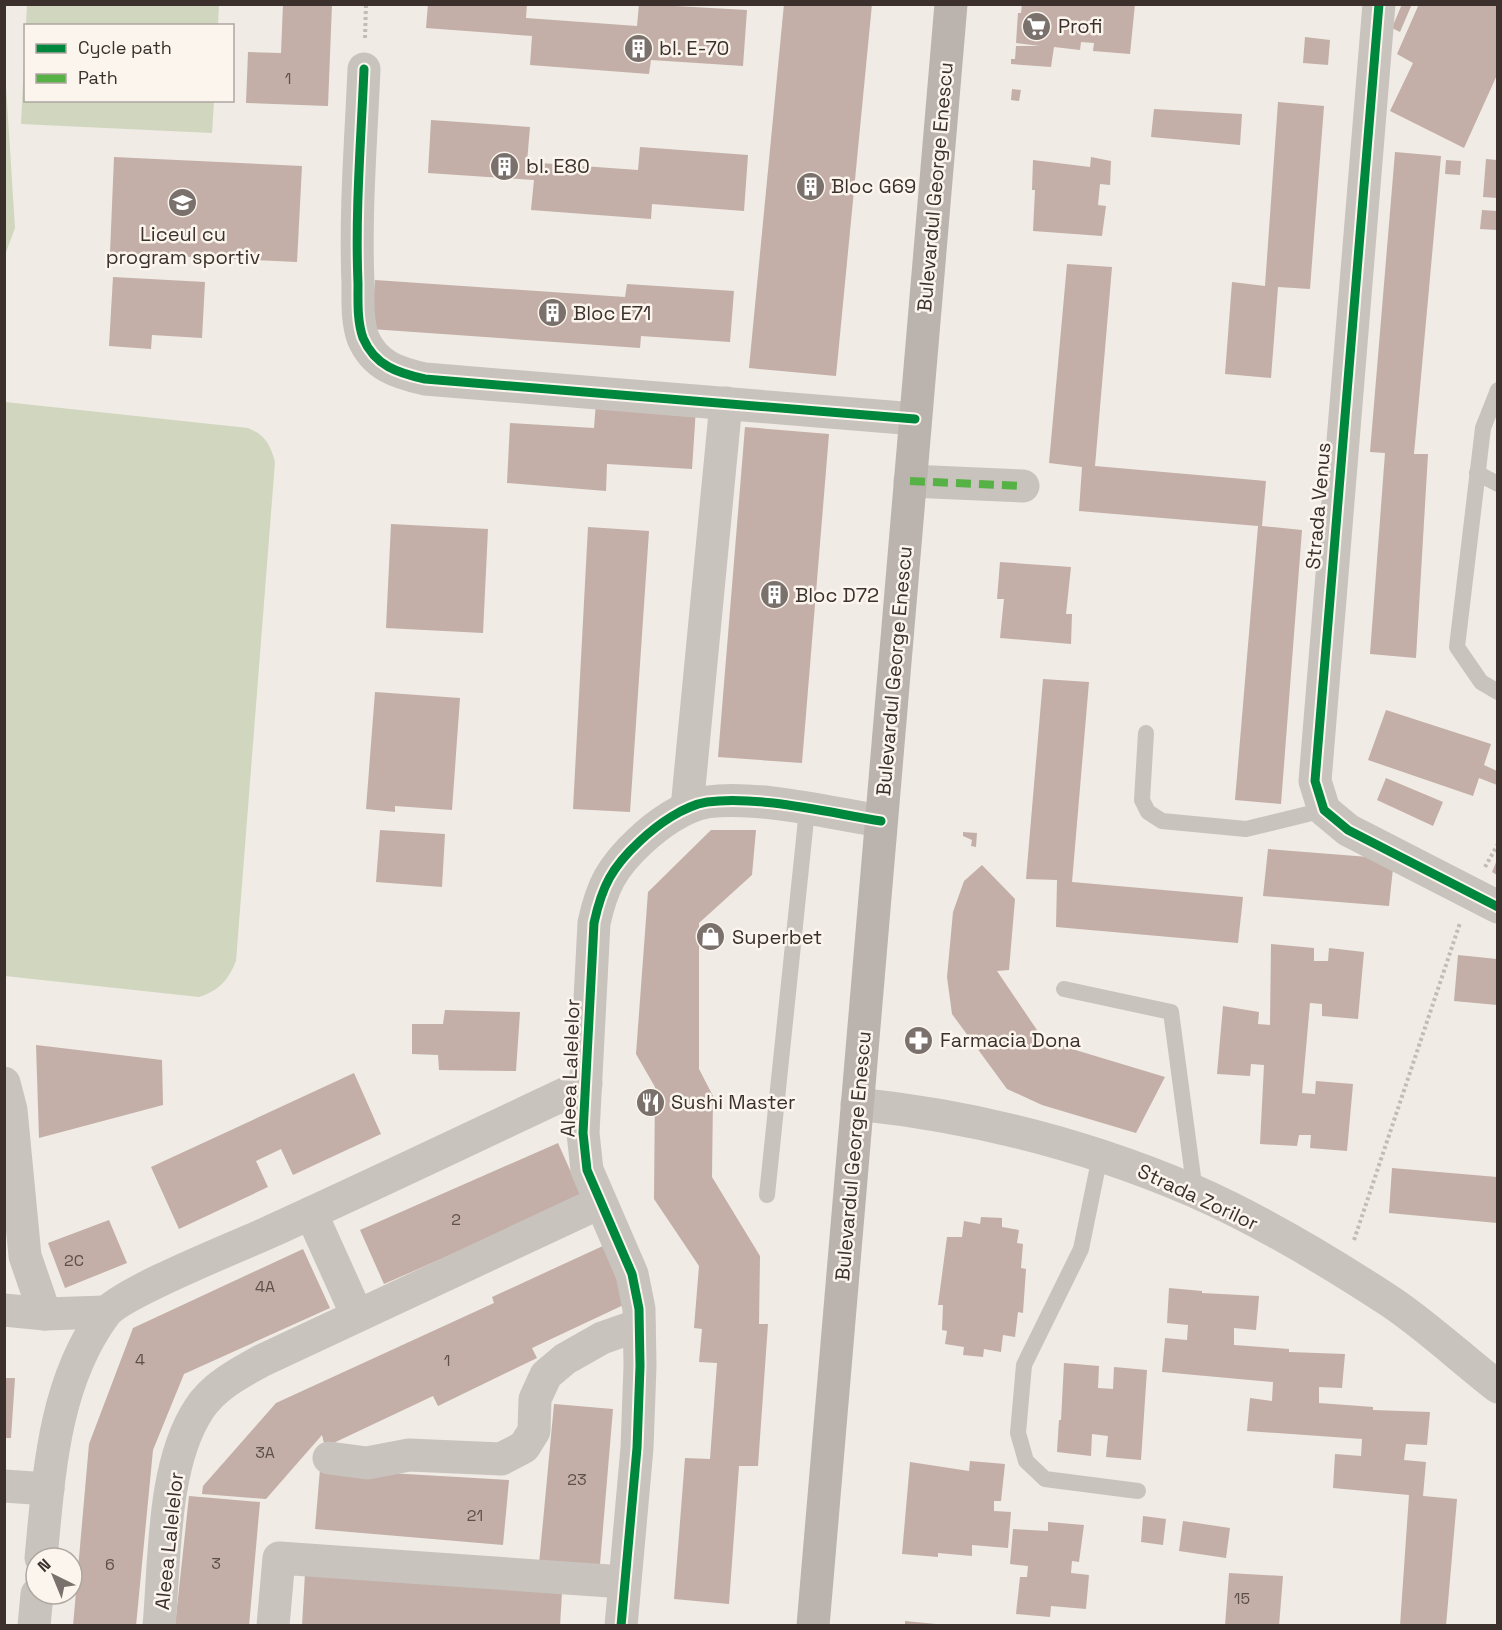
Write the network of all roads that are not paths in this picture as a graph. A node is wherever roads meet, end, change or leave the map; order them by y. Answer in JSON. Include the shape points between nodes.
{"nodes":[{"id":1,"x":951,"y":4,"type":"edge"},
{"id":2,"x":1379,"y":4,"type":"edge"},
{"id":3,"x":364,"y":69,"type":"dead end"},
{"id":4,"x":1497,"y":390,"type":"edge"},
{"id":5,"x":726,"y":403,"type":"junction"},
{"id":6,"x":915,"y":419,"type":"junction"},
{"id":7,"x":1477,"y":473,"type":"junction"},
{"id":8,"x":910,"y":481,"type":"junction"},
{"id":9,"x":1497,"y":484,"type":"edge"},
{"id":10,"x":1023,"y":486,"type":"dead end"},
{"id":11,"x":1497,"y":692,"type":"edge"},
{"id":12,"x":1146,"y":733,"type":"dead end"},
{"id":13,"x":687,"y":808,"type":"junction"},
{"id":14,"x":807,"y":810,"type":"junction"},
{"id":15,"x":1324,"y":810,"type":"junction"},
{"id":16,"x":881,"y":821,"type":"junction"},
{"id":17,"x":1484,"y":900,"type":"edge"},
{"id":18,"x":1065,"y":989,"type":"dead end"},
{"id":19,"x":4,"y":1083,"type":"edge"},
{"id":20,"x":586,"y":1084,"type":"junction"},
{"id":21,"x":857,"y":1104,"type":"junction"},
{"id":22,"x":1101,"y":1156,"type":"junction"},
{"id":23,"x":1195,"y":1192,"type":"junction"},
{"id":24,"x":767,"y":1195,"type":"dead end"},
{"id":25,"x":599,"y":1203,"type":"junction"},
{"id":26,"x":311,"y":1213,"type":"junction"},
{"id":27,"x":4,"y":1310,"type":"edge"},
{"id":28,"x":105,"y":1312,"type":"junction"},
{"id":29,"x":45,"y":1314,"type":"junction"},
{"id":30,"x":357,"y":1316,"type":"junction"},
{"id":31,"x":639,"y":1325,"type":"junction"},
{"id":32,"x":1497,"y":1387,"type":"edge"},
{"id":33,"x":329,"y":1458,"type":"dead end"},
{"id":34,"x":4,"y":1486,"type":"edge"},
{"id":35,"x":48,"y":1489,"type":"junction"},
{"id":36,"x":1138,"y":1491,"type":"dead end"},
{"id":37,"x":42,"y":1546,"type":"edge"},
{"id":38,"x":624,"y":1582,"type":"junction"},
{"id":39,"x":36,"y":1606,"type":"edge"},
{"id":40,"x":34,"y":1626,"type":"edge"},
{"id":41,"x":159,"y":1626,"type":"edge"},
{"id":42,"x":273,"y":1626,"type":"edge"},
{"id":43,"x":621,"y":1626,"type":"edge"},
{"id":44,"x":813,"y":1626,"type":"edge"}],
"edges":[{"from":1,"to":6,"type":"main road","name":"Bulevardul George Enescu"},
{"from":2,"to":15,"type":"street","name":"Strada Venus","via":[[1315,763]]},
{"from":3,"to":5,"type":"street","via":[[357,259],[359,318],[363,337],[374,355],[397,373],[425,379]]},
{"from":4,"to":7,"type":"lane","via":[[1483,428]]},
{"from":5,"to":6,"type":"street"},
{"from":5,"to":13,"type":"street"},
{"from":6,"to":8,"type":"main road","name":"Bulevardul George Enescu"},
{"from":7,"to":9,"type":"lane"},
{"from":7,"to":11,"type":"lane","via":[[1457,647],[1481,682]]},
{"from":8,"to":10,"type":"street"},
{"from":8,"to":16,"type":"main road","name":"Bulevardul George Enescu"},
{"from":12,"to":15,"type":"lane","via":[[1142,800],[1148,812],[1162,821],[1246,829]]},
{"from":13,"to":14,"type":"street","name":"Aleea Lalelelor","via":[[706,802],[744,801]]},
{"from":13,"to":20,"type":"street","name":"Aleea Lalelelor","via":[[649,832],[624,857],[607,879],[600,897],[594,923]]},
{"from":14,"to":16,"type":"street","name":"Aleea Lalelelor"},
{"from":14,"to":24,"type":"lane"},
{"from":15,"to":17,"type":"street","via":[[1348,830]]},
{"from":16,"to":21,"type":"main road","name":"Bulevardul George Enescu"},
{"from":18,"to":23,"type":"lane","via":[[1171,1012]]},
{"from":19,"to":29,"type":"street","via":[[11,1110],[25,1256]]},
{"from":20,"to":25,"type":"street","name":"Aleea Lalelelor","via":[[583,1133],[587,1170]]},
{"from":20,"to":26,"type":"street"},
{"from":21,"to":22,"type":"street","name":"Strada Zorilor","via":[[933,1113]]},
{"from":21,"to":44,"type":"main road","name":"Bulevardul George Enescu"},
{"from":22,"to":23,"type":"street","name":"Strada Zorilor"},
{"from":22,"to":36,"type":"lane","via":[[1081,1249],[1024,1365],[1018,1433],[1026,1461],[1045,1479]]},
{"from":23,"to":32,"type":"street","name":"Strada Zorilor","via":[[1343,1272],[1393,1304]]},
{"from":25,"to":30,"type":"street","name":"Aleea Lalelelor"},
{"from":25,"to":31,"type":"street","name":"Aleea Lalelelor","via":[[632,1274]]},
{"from":26,"to":28,"type":"street","via":[[159,1282]]},
{"from":26,"to":30,"type":"street"},
{"from":27,"to":29,"type":"street"},
{"from":28,"to":29,"type":"street"},
{"from":28,"to":35,"type":"street","via":[[70,1380],[55,1434]]},
{"from":30,"to":41,"type":"street","name":"Aleea Lalelelor","via":[[238,1374],[200,1407],[187,1430],[174,1479]]},
{"from":31,"to":33,"type":"street","via":[[602,1338],[546,1375],[535,1399],[534,1431],[524,1447],[501,1459],[409,1455],[367,1463]]},
{"from":31,"to":38,"type":"street","name":"Aleea Lalelelor","via":[[637,1448]]},
{"from":34,"to":35,"type":"street"},
{"from":35,"to":37,"type":"street"},
{"from":38,"to":42,"type":"street","via":[[279,1558]]},
{"from":38,"to":43,"type":"street","name":"Aleea Lalelelor"},
{"from":39,"to":40,"type":"street"}]}
